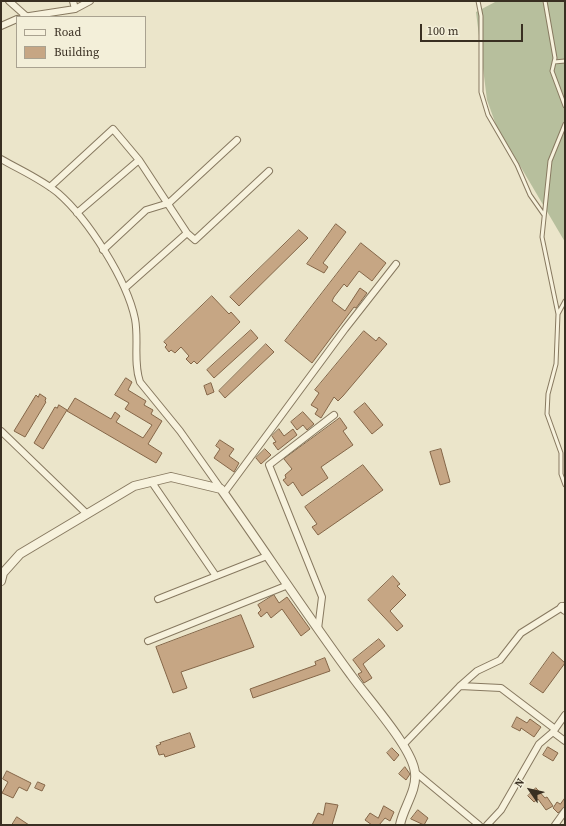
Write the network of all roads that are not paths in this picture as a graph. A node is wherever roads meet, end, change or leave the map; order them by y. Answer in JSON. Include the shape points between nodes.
{"nodes":[{"id":1,"x":9,"y":1,"type":"edge"},
{"id":2,"x":73,"y":1,"type":"edge"},
{"id":3,"x":90,"y":1,"type":"edge"},
{"id":4,"x":478,"y":1,"type":"edge"},
{"id":5,"x":545,"y":1,"type":"edge"},
{"id":6,"x":75,"y":9,"type":"junction"},
{"id":7,"x":23,"y":16,"type":"edge"},
{"id":8,"x":30,"y":16,"type":"edge"},
{"id":9,"x":16,"y":19,"type":"edge"},
{"id":10,"x":1,"y":26,"type":"edge"},
{"id":11,"x":554,"y":62,"type":"junction"},
{"id":12,"x":565,"y":62,"type":"edge"},
{"id":13,"x":565,"y":106,"type":"edge"},
{"id":14,"x":565,"y":124,"type":"edge"},
{"id":15,"x":237,"y":140,"type":"dead end"},
{"id":16,"x":1,"y":158,"type":"edge"},
{"id":17,"x":139,"y":160,"type":"junction"},
{"id":18,"x":269,"y":171,"type":"dead end"},
{"id":19,"x":50,"y":187,"type":"junction"},
{"id":20,"x":168,"y":203,"type":"junction"},
{"id":21,"x":77,"y":213,"type":"junction"},
{"id":22,"x":544,"y":215,"type":"junction"},
{"id":23,"x":187,"y":233,"type":"junction"},
{"id":24,"x":102,"y":250,"type":"junction"},
{"id":25,"x":396,"y":264,"type":"dead end"},
{"id":26,"x":125,"y":288,"type":"junction"},
{"id":27,"x":565,"y":301,"type":"edge"},
{"id":28,"x":558,"y":314,"type":"junction"},
{"id":29,"x":334,"y":415,"type":"dead end"},
{"id":30,"x":1,"y":431,"type":"edge"},
{"id":31,"x":152,"y":481,"type":"junction"},
{"id":32,"x":565,"y":485,"type":"edge"},
{"id":33,"x":222,"y":491,"type":"junction"},
{"id":34,"x":87,"y":514,"type":"junction"},
{"id":35,"x":267,"y":556,"type":"junction"},
{"id":36,"x":216,"y":576,"type":"junction"},
{"id":37,"x":1,"y":582,"type":"edge"},
{"id":38,"x":288,"y":586,"type":"junction"},
{"id":39,"x":158,"y":599,"type":"dead end"},
{"id":40,"x":564,"y":607,"type":"edge"},
{"id":41,"x":318,"y":628,"type":"junction"},
{"id":42,"x":148,"y":641,"type":"dead end"},
{"id":43,"x":460,"y":686,"type":"junction"},
{"id":44,"x":565,"y":715,"type":"edge"},
{"id":45,"x":554,"y":731,"type":"junction"},
{"id":46,"x":565,"y":741,"type":"edge"},
{"id":47,"x":404,"y":744,"type":"junction"},
{"id":48,"x":415,"y":772,"type":"junction"},
{"id":49,"x":565,"y":811,"type":"edge"},
{"id":50,"x":400,"y":825,"type":"edge"},
{"id":51,"x":479,"y":825,"type":"edge"},
{"id":52,"x":487,"y":825,"type":"edge"},
{"id":53,"x":555,"y":825,"type":"edge"}],
"edges":[{"from":1,"to":7,"type":"street"},
{"from":2,"to":6,"type":"street"},
{"from":3,"to":6,"type":"street"},
{"from":4,"to":22,"type":"lane","via":[[481,16],[481,92],[488,115]]},
{"from":5,"to":11,"type":"lane"},
{"from":6,"to":8,"type":"street"},
{"from":9,"to":10,"type":"street"},
{"from":11,"to":12,"type":"lane"},
{"from":11,"to":13,"type":"lane","via":[[552,71]]},
{"from":14,"to":22,"type":"lane","via":[[550,161]]},
{"from":15,"to":20,"type":"street"},
{"from":16,"to":19,"type":"street"},
{"from":17,"to":19,"type":"street","via":[[113,129]]},
{"from":17,"to":20,"type":"street"},
{"from":17,"to":21,"type":"street"},
{"from":18,"to":23,"type":"street","via":[[195,240]]},
{"from":19,"to":21,"type":"street"},
{"from":20,"to":23,"type":"street"},
{"from":20,"to":24,"type":"street","via":[[146,210]]},
{"from":21,"to":24,"type":"street"},
{"from":22,"to":28,"type":"lane","via":[[542,237]]},
{"from":23,"to":26,"type":"street"},
{"from":24,"to":26,"type":"street"},
{"from":25,"to":33,"type":"street"},
{"from":26,"to":33,"type":"street","via":[[135,320],[137,373],[140,382],[180,430]]},
{"from":27,"to":28,"type":"lane"},
{"from":28,"to":32,"type":"lane","via":[[556,364],[548,394],[547,414],[562,453],[561,474]]},
{"from":29,"to":41,"type":"street","via":[[269,465],[322,597]]},
{"from":30,"to":34,"type":"street"},
{"from":31,"to":33,"type":"street","via":[[171,477]]},
{"from":31,"to":34,"type":"street","via":[[134,486]]},
{"from":31,"to":36,"type":"street"},
{"from":33,"to":35,"type":"street"},
{"from":34,"to":37,"type":"street","via":[[20,554],[3,573]]},
{"from":35,"to":36,"type":"street"},
{"from":35,"to":38,"type":"street"},
{"from":36,"to":39,"type":"street"},
{"from":38,"to":41,"type":"street"},
{"from":38,"to":42,"type":"street"},
{"from":40,"to":43,"type":"street","via":[[520,633],[500,660],[477,671]]},
{"from":41,"to":47,"type":"street","via":[[351,676]]},
{"from":43,"to":45,"type":"street","via":[[501,688]]},
{"from":43,"to":47,"type":"street"},
{"from":44,"to":45,"type":"street"},
{"from":45,"to":46,"type":"street"},
{"from":45,"to":52,"type":"street","via":[[539,744],[500,810]]},
{"from":47,"to":48,"type":"street"},
{"from":48,"to":50,"type":"street","via":[[414,788]]},
{"from":48,"to":51,"type":"street"},
{"from":49,"to":53,"type":"street"}]}
